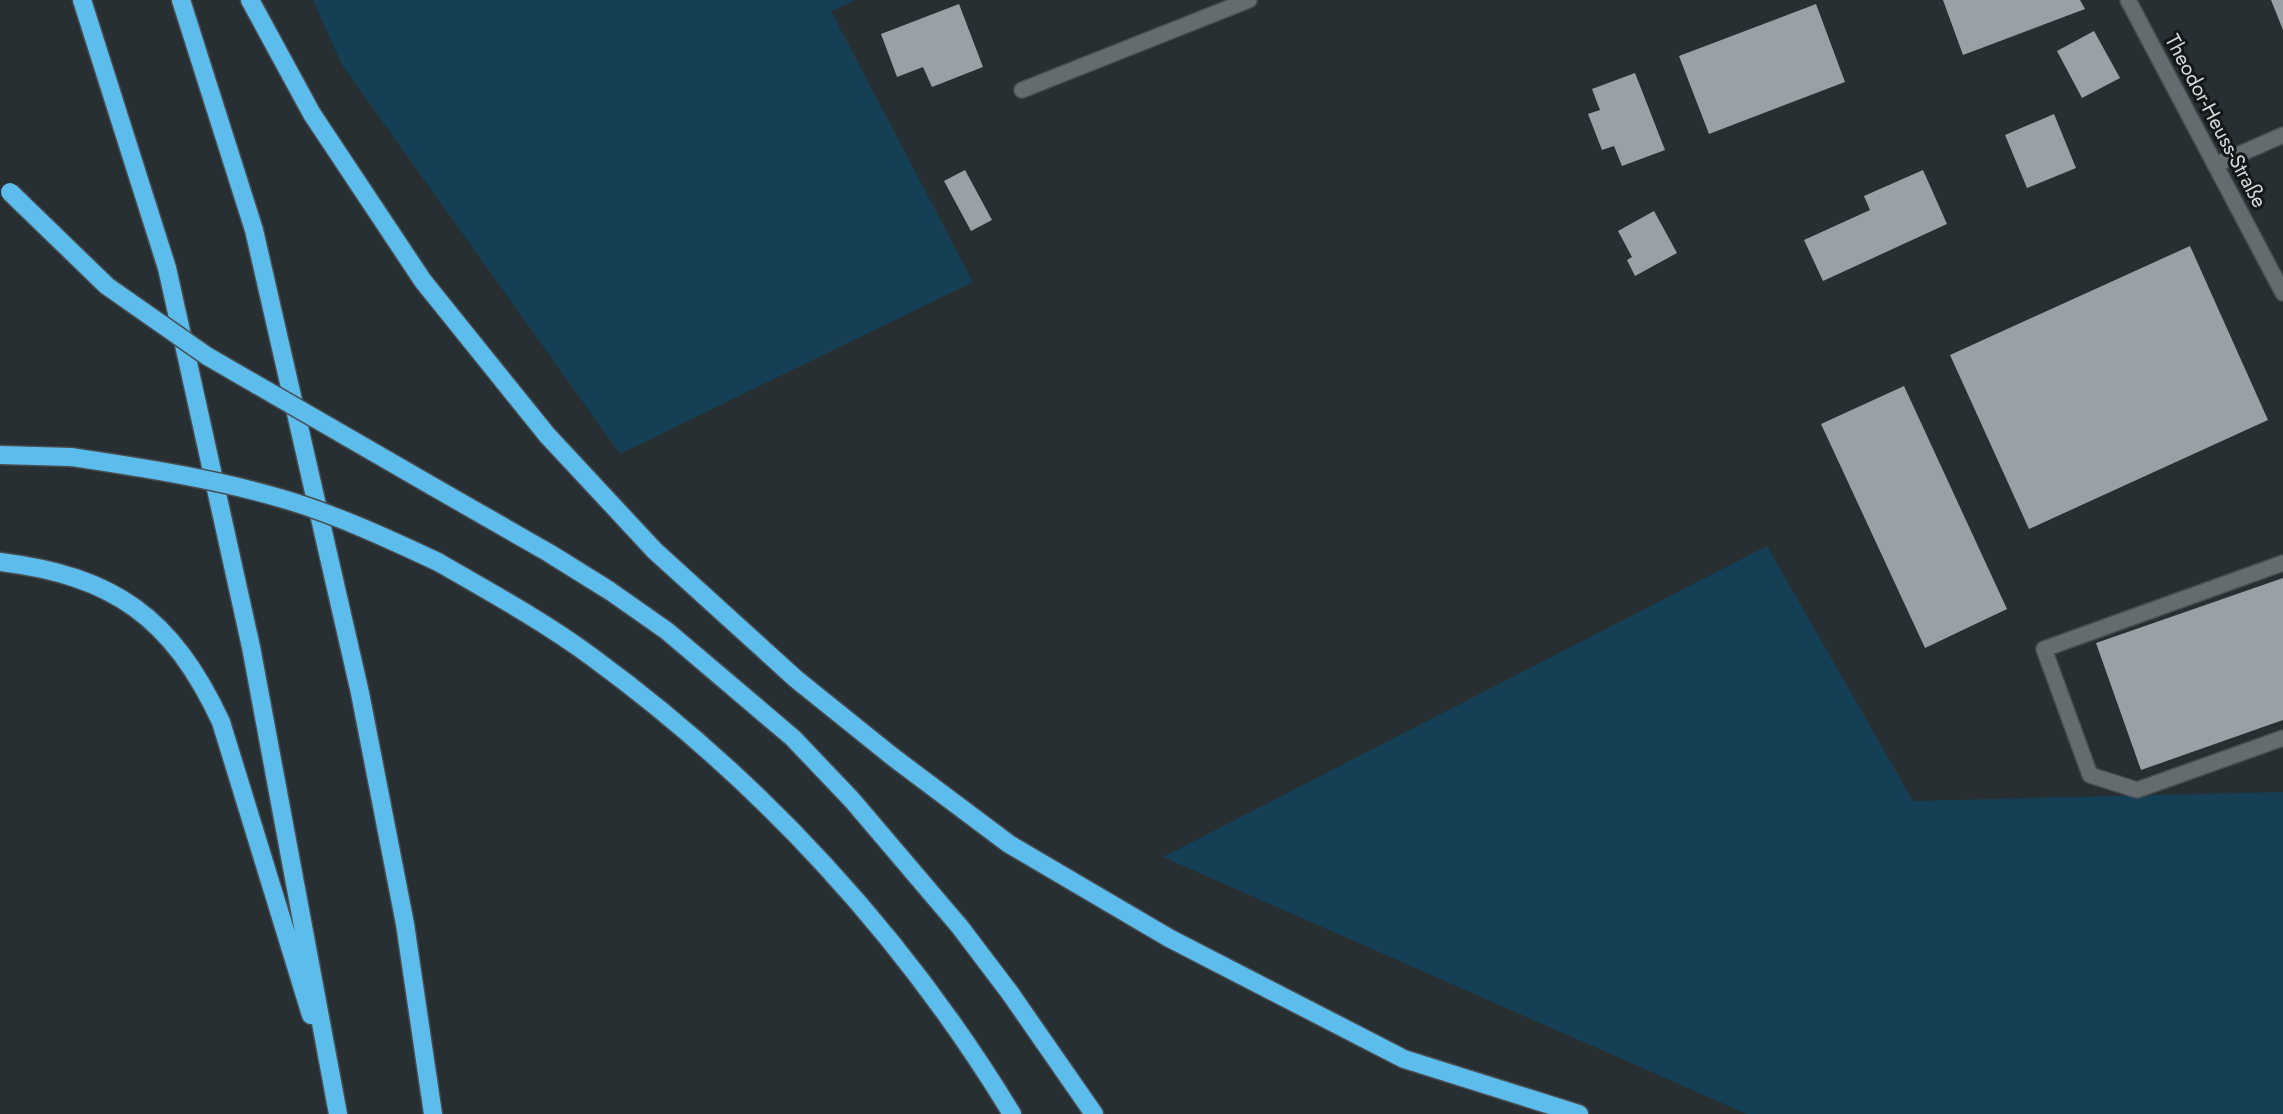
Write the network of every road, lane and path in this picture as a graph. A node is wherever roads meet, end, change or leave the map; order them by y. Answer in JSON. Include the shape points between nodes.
{"nodes":[{"id":1,"x":82,"y":0,"type":"edge"},
{"id":2,"x":181,"y":0,"type":"edge"},
{"id":3,"x":250,"y":0,"type":"edge"},
{"id":4,"x":1249,"y":0,"type":"edge"},
{"id":5,"x":2128,"y":0,"type":"edge"},
{"id":6,"x":1022,"y":90,"type":"dead end"},
{"id":7,"x":2283,"y":135,"type":"edge"},
{"id":8,"x":2215,"y":165,"type":"junction"},
{"id":9,"x":5,"y":187,"type":"edge"},
{"id":10,"x":2283,"y":293,"type":"edge"},
{"id":11,"x":0,"y":455,"type":"edge"},
{"id":12,"x":0,"y":562,"type":"edge"},
{"id":13,"x":2283,"y":563,"type":"edge"},
{"id":14,"x":2283,"y":738,"type":"edge"},
{"id":15,"x":338,"y":1108,"type":"edge"},
{"id":16,"x":433,"y":1114,"type":"edge"},
{"id":17,"x":1011,"y":1114,"type":"edge"},
{"id":18,"x":1094,"y":1114,"type":"edge"},
{"id":19,"x":1579,"y":1114,"type":"edge"}],
"edges":[{"from":1,"to":15,"type":"highway","via":[[167,268],[251,647]]},
{"from":2,"to":16,"type":"highway","via":[[254,230],[360,693],[405,924]]},
{"from":3,"to":19,"type":"highway","via":[[312,114],[423,281],[539,426],[655,551],[796,679],[1009,844],[1169,938],[1404,1059]]},
{"from":4,"to":6,"type":"street"},
{"from":5,"to":8,"type":"street","name":"Theodor-Heuss-Straße"},
{"from":7,"to":8,"type":"street"},
{"from":8,"to":10,"type":"street","name":"Theodor-Heuss-Straße"},
{"from":9,"to":18,"type":"highway","bridge":true,"via":[[107,286],[207,356],[549,553],[639,611],[793,738],[852,800],[960,927]]},
{"from":11,"to":17,"type":"highway","bridge":true,"via":[[70,457],[177,472],[291,501],[438,562],[591,657],[735,775],[840,880],[945,1011]]},
{"from":12,"to":15,"type":"highway","via":[[68,574],[103,588],[162,630],[185,656],[220,722]]},
{"from":13,"to":14,"type":"street","via":[[2044,649],[2090,775],[2137,790]]}]}
